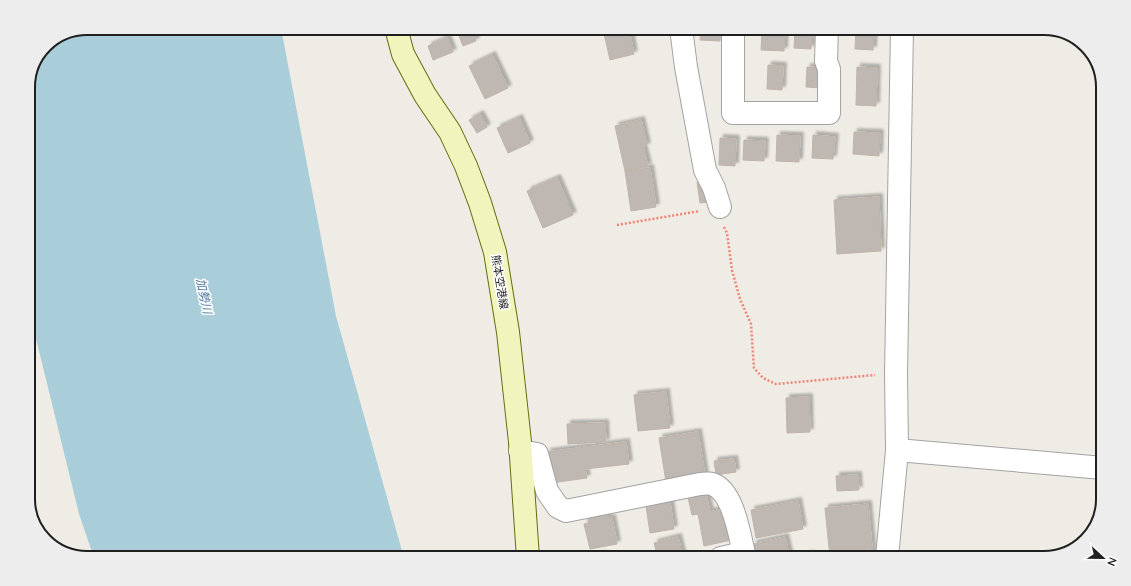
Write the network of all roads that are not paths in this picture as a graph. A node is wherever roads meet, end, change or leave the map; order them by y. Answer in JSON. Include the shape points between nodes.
{"nodes":[{"id":1,"x":398,"y":35,"type":"edge"},
{"id":2,"x":682,"y":35,"type":"edge"},
{"id":3,"x":733,"y":35,"type":"edge"},
{"id":4,"x":827,"y":35,"type":"edge"},
{"id":5,"x":902,"y":35,"type":"edge"},
{"id":6,"x":720,"y":207,"type":"road end"},
{"id":7,"x":897,"y":450,"type":"junction"},
{"id":8,"x":520,"y":451,"type":"junction"},
{"id":9,"x":1096,"y":467,"type":"edge"},
{"id":10,"x":527,"y":551,"type":"edge"},
{"id":11,"x":743,"y":551,"type":"edge"},
{"id":12,"x":888,"y":551,"type":"edge"}],
"edges":[{"from":1,"to":8,"type":"main road","name":"熊本空港線","via":[[403,54],[425,95],[450,132],[466,166],[495,252],[508,332]]},
{"from":2,"to":6,"type":"street","via":[[705,170]]},
{"from":3,"to":4,"type":"street","via":[[733,113],[829,113]]},
{"from":5,"to":7,"type":"street"},
{"from":7,"to":9,"type":"street"},
{"from":7,"to":12,"type":"street"},
{"from":8,"to":10,"type":"main road","name":"熊本空港線"},
{"from":8,"to":11,"type":"street","via":[[538,454],[547,491],[558,507],[566,511],[700,484],[712,484],[723,491],[733,510]]}]}
